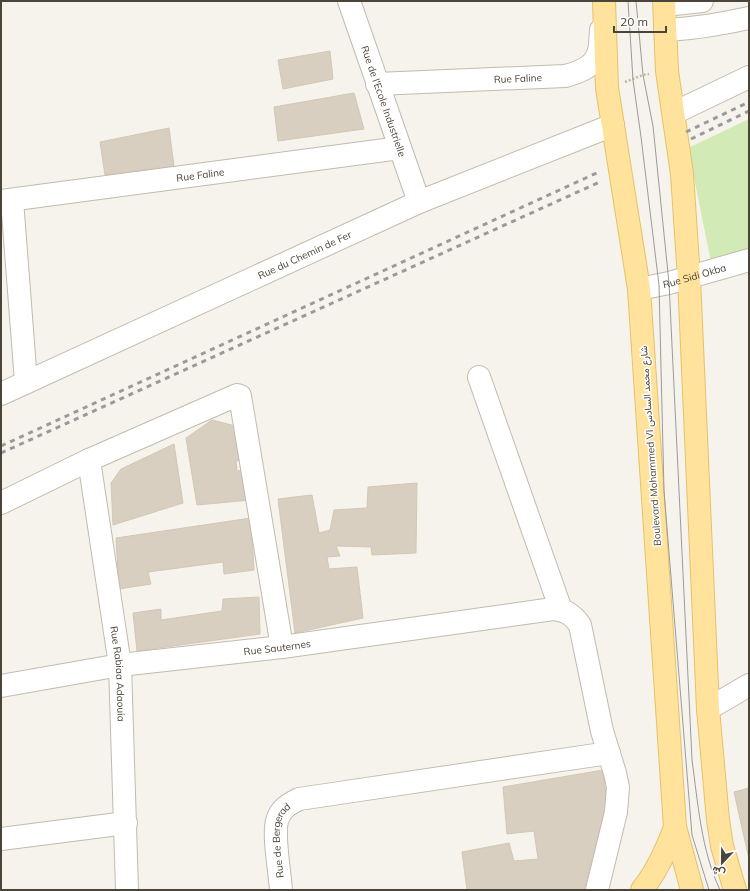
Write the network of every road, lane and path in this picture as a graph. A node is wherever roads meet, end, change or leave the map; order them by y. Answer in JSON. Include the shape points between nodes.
{"nodes":[{"id":1,"x":349,"y":1,"type":"edge"},
{"id":2,"x":702,"y":1,"type":"edge"},
{"id":3,"x":604,"y":2,"type":"edge"},
{"id":4,"x":664,"y":3,"type":"edge"},
{"id":5,"x":749,"y":18,"type":"edge"},
{"id":6,"x":665,"y":30,"type":"junction"},
{"id":7,"x":667,"y":71,"type":"junction"},
{"id":8,"x":749,"y":77,"type":"edge"},
{"id":9,"x":377,"y":84,"type":"junction"},
{"id":10,"x":607,"y":88,"type":"junction"},
{"id":11,"x":674,"y":113,"type":"junction"},
{"id":12,"x":613,"y":125,"type":"junction"},
{"id":13,"x":400,"y":148,"type":"junction"},
{"id":14,"x":7,"y":200,"type":"edge"},
{"id":15,"x":419,"y":202,"type":"junction"},
{"id":16,"x":749,"y":260,"type":"edge"},
{"id":17,"x":689,"y":278,"type":"junction"},
{"id":18,"x":639,"y":289,"type":"junction"},
{"id":19,"x":479,"y":377,"type":"dead end"},
{"id":20,"x":26,"y":382,"type":"junction"},
{"id":21,"x":1,"y":394,"type":"edge"},
{"id":22,"x":89,"y":460,"type":"junction"},
{"id":23,"x":1,"y":503,"type":"edge"},
{"id":24,"x":557,"y":610,"type":"junction"},
{"id":25,"x":282,"y":647,"type":"junction"},
{"id":26,"x":120,"y":665,"type":"junction"},
{"id":27,"x":749,"y":685,"type":"edge"},
{"id":28,"x":1,"y":686,"type":"edge"},
{"id":29,"x":708,"y":709,"type":"junction"},
{"id":30,"x":609,"y":753,"type":"junction"},
{"id":31,"x":126,"y":823,"type":"junction"},
{"id":32,"x":675,"y":827,"type":"junction"},
{"id":33,"x":1,"y":839,"type":"edge"},
{"id":34,"x":127,"y":890,"type":"edge"},
{"id":35,"x":281,"y":890,"type":"edge"},
{"id":36,"x":597,"y":890,"type":"edge"},
{"id":37,"x":642,"y":890,"type":"edge"},
{"id":38,"x":692,"y":890,"type":"edge"},
{"id":39,"x":735,"y":890,"type":"edge"}],
"edges":[{"from":1,"to":9,"type":"street","name":"Rue de l'Ecole Industrielle"},
{"from":2,"to":4,"type":"street"},
{"from":3,"to":9,"type":"street","name":"Rue Faline","via":[[597,56],[583,70],[572,74]]},
{"from":3,"to":10,"type":"main road","name":"Boulevard Mohammed VI شارع محمد السادس"},
{"from":4,"to":6,"type":"main road"},
{"from":5,"to":6,"type":"street","via":[[690,29]]},
{"from":6,"to":7,"type":"main road"},
{"from":7,"to":10,"type":"path","via":[[643,75]]},
{"from":7,"to":11,"type":"main road"},
{"from":8,"to":11,"type":"street"},
{"from":9,"to":13,"type":"street","name":"Rue de l'Ecole Industrielle"},
{"from":10,"to":12,"type":"main road","name":"Boulevard Mohammed VI شارع محمد السادس"},
{"from":11,"to":17,"type":"main road","via":[[682,174]]},
{"from":12,"to":15,"type":"street","name":"Rue du Chemin de Fer"},
{"from":12,"to":18,"type":"main road","name":"Boulevard Mohammed VI شارع محمد السادس"},
{"from":13,"to":14,"type":"street","name":"Rue Faline"},
{"from":13,"to":15,"type":"street","name":"Rue de l'Ecole Industrielle"},
{"from":14,"to":20,"type":"street"},
{"from":15,"to":20,"type":"street","name":"Rue du Chemin de Fer"},
{"from":16,"to":17,"type":"street","name":"Rue Sidi Okba"},
{"from":17,"to":18,"type":"street","name":"Rue Sidi Okba"},
{"from":17,"to":29,"type":"main road"},
{"from":18,"to":32,"type":"main road","name":"Boulevard Mohammed VI شارع محمد السادس"},
{"from":19,"to":24,"type":"street"},
{"from":20,"to":21,"type":"street","name":"Rue du Chemin de Fer"},
{"from":22,"to":23,"type":"street"},
{"from":22,"to":25,"type":"street","via":[[240,396]]},
{"from":22,"to":26,"type":"street","name":"Rue Rabiaa Adaouia"},
{"from":24,"to":25,"type":"street","name":"Rue Sauternes"},
{"from":24,"to":30,"type":"street","via":[[571,614],[580,626]]},
{"from":25,"to":26,"type":"street","name":"Rue Sauternes"},
{"from":26,"to":28,"type":"street","name":"Rue Sauternes"},
{"from":26,"to":31,"type":"street","name":"Rue Rabiaa Adaouia"},
{"from":27,"to":29,"type":"street"},
{"from":29,"to":39,"type":"main road","via":[[718,820],[722,846]]},
{"from":30,"to":35,"type":"street","name":"Rue de Bergerad","via":[[299,799],[288,804],[277,820]]},
{"from":30,"to":36,"type":"street","via":[[616,773],[618,801]]},
{"from":31,"to":33,"type":"street"},
{"from":31,"to":34,"type":"street","name":"Rue Rabiaa Adaouia"},
{"from":32,"to":37,"type":"main road","via":[[658,867]]},
{"from":32,"to":38,"type":"main road","name":"Boulevard Mohammed VI شارع محمد السادس"}]}
